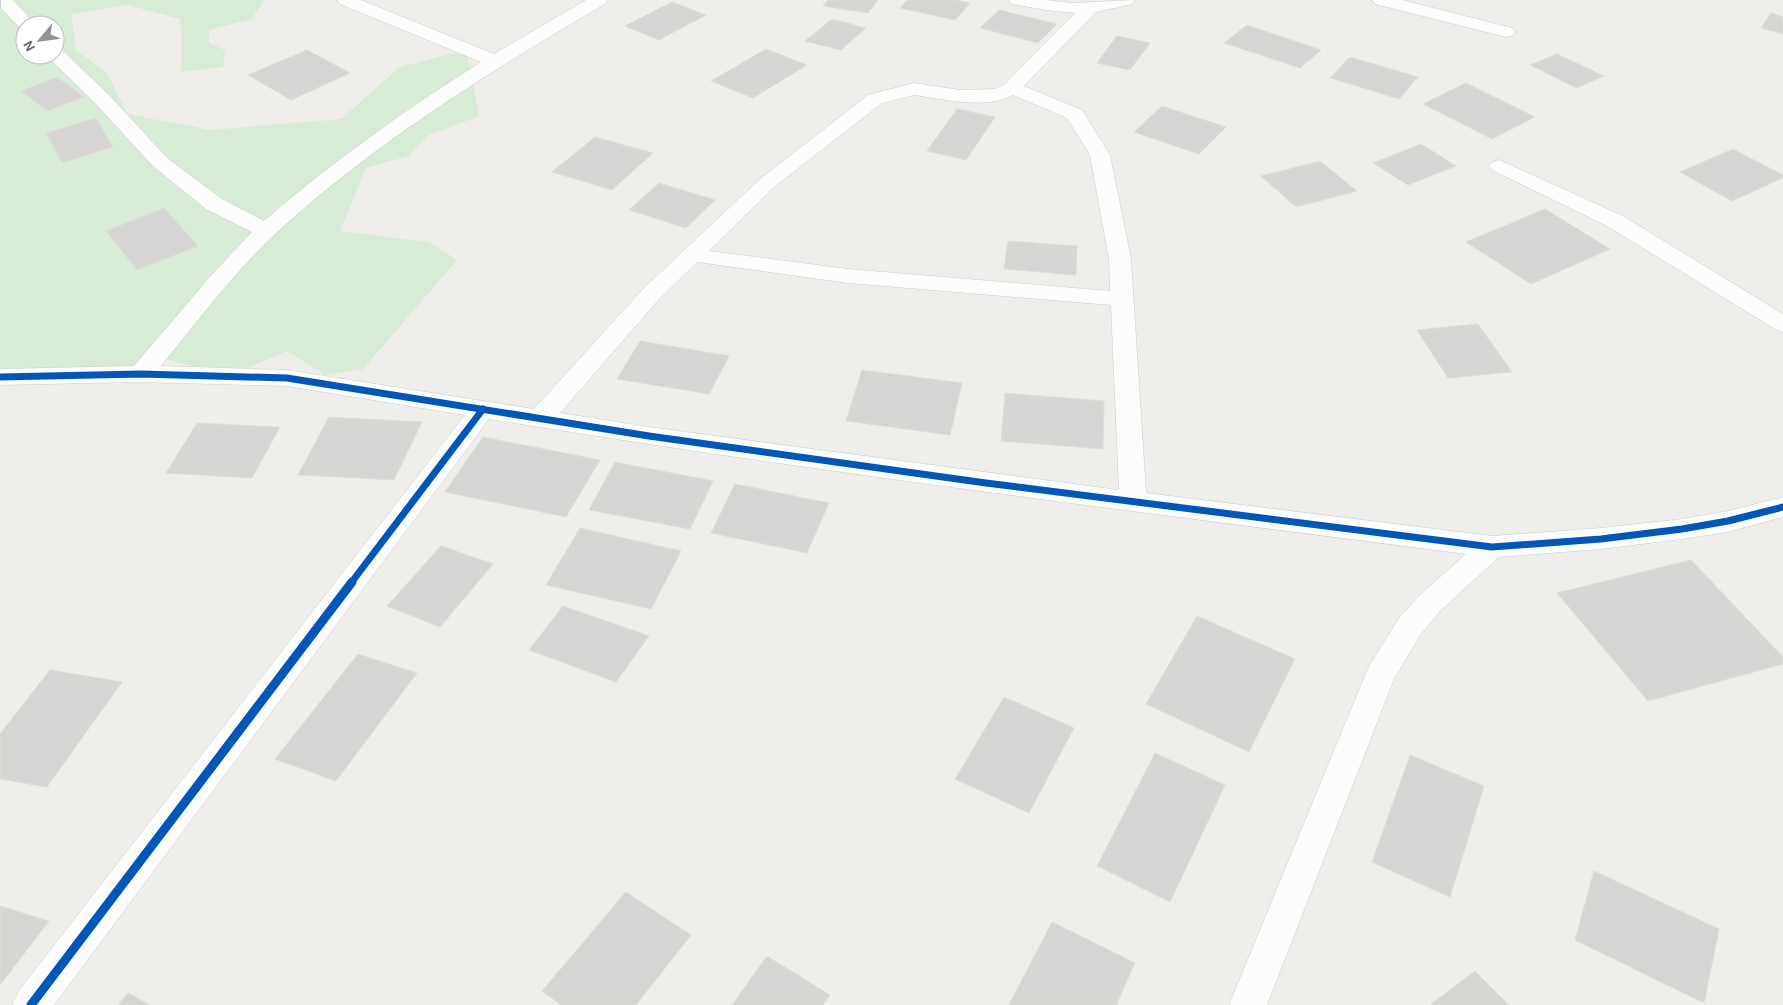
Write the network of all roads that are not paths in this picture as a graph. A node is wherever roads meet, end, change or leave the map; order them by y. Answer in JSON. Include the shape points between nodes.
{"nodes":[{"id":1,"x":346,"y":0,"type":"edge"},
{"id":2,"x":598,"y":0,"type":"edge"},
{"id":3,"x":1018,"y":0,"type":"edge"},
{"id":4,"x":1126,"y":0,"type":"edge"},
{"id":5,"x":1381,"y":0,"type":"edge"},
{"id":6,"x":8,"y":3,"type":"edge"},
{"id":7,"x":1089,"y":9,"type":"junction"},
{"id":8,"x":18,"y":15,"type":"edge"},
{"id":9,"x":1506,"y":32,"type":"dead end"},
{"id":10,"x":494,"y":62,"type":"junction"},
{"id":11,"x":65,"y":64,"type":"edge"},
{"id":12,"x":1012,"y":88,"type":"junction"},
{"id":13,"x":1499,"y":166,"type":"dead end"},
{"id":14,"x":266,"y":232,"type":"junction"},
{"id":15,"x":692,"y":255,"type":"junction"},
{"id":16,"x":1122,"y":299,"type":"junction"},
{"id":17,"x":1783,"y":324,"type":"edge"},
{"id":18,"x":141,"y":374,"type":"junction"},
{"id":19,"x":0,"y":377,"type":"edge"},
{"id":20,"x":483,"y":409,"type":"junction"},
{"id":21,"x":541,"y":418,"type":"junction"},
{"id":22,"x":1133,"y":501,"type":"junction"},
{"id":23,"x":1783,"y":507,"type":"edge"},
{"id":24,"x":1492,"y":547,"type":"junction"},
{"id":25,"x":31,"y":1005,"type":"edge"},
{"id":26,"x":1248,"y":1005,"type":"edge"}],
"edges":[{"from":1,"to":10,"type":"street"},
{"from":2,"to":10,"type":"street"},
{"from":3,"to":7,"type":"street","via":[[1060,9]]},
{"from":4,"to":7,"type":"street"},
{"from":5,"to":9,"type":"street"},
{"from":6,"to":8,"type":"street"},
{"from":7,"to":12,"type":"street"},
{"from":10,"to":14,"type":"street","via":[[350,160]]},
{"from":11,"to":14,"type":"street","via":[[160,162],[214,204]]},
{"from":12,"to":15,"type":"street","via":[[999,95],[960,96],[914,89],[875,99],[767,182]]},
{"from":12,"to":16,"type":"street","via":[[1075,114],[1100,156],[1120,259]]},
{"from":13,"to":17,"type":"street","via":[[1615,221]]},
{"from":14,"to":18,"type":"street","via":[[202,300]]},
{"from":15,"to":16,"type":"street","via":[[848,276]]},
{"from":15,"to":21,"type":"street","via":[[652,293]]},
{"from":16,"to":22,"type":"street"},
{"from":18,"to":19,"type":"street"},
{"from":18,"to":20,"type":"street","via":[[287,378]]},
{"from":20,"to":21,"type":"street"},
{"from":20,"to":25,"type":"street"},
{"from":21,"to":22,"type":"street","via":[[648,436]]},
{"from":22,"to":24,"type":"street"},
{"from":23,"to":24,"type":"street","via":[[1711,525],[1576,542]]},
{"from":24,"to":26,"type":"street","via":[[1431,602],[1410,626],[1380,674]]}]}
